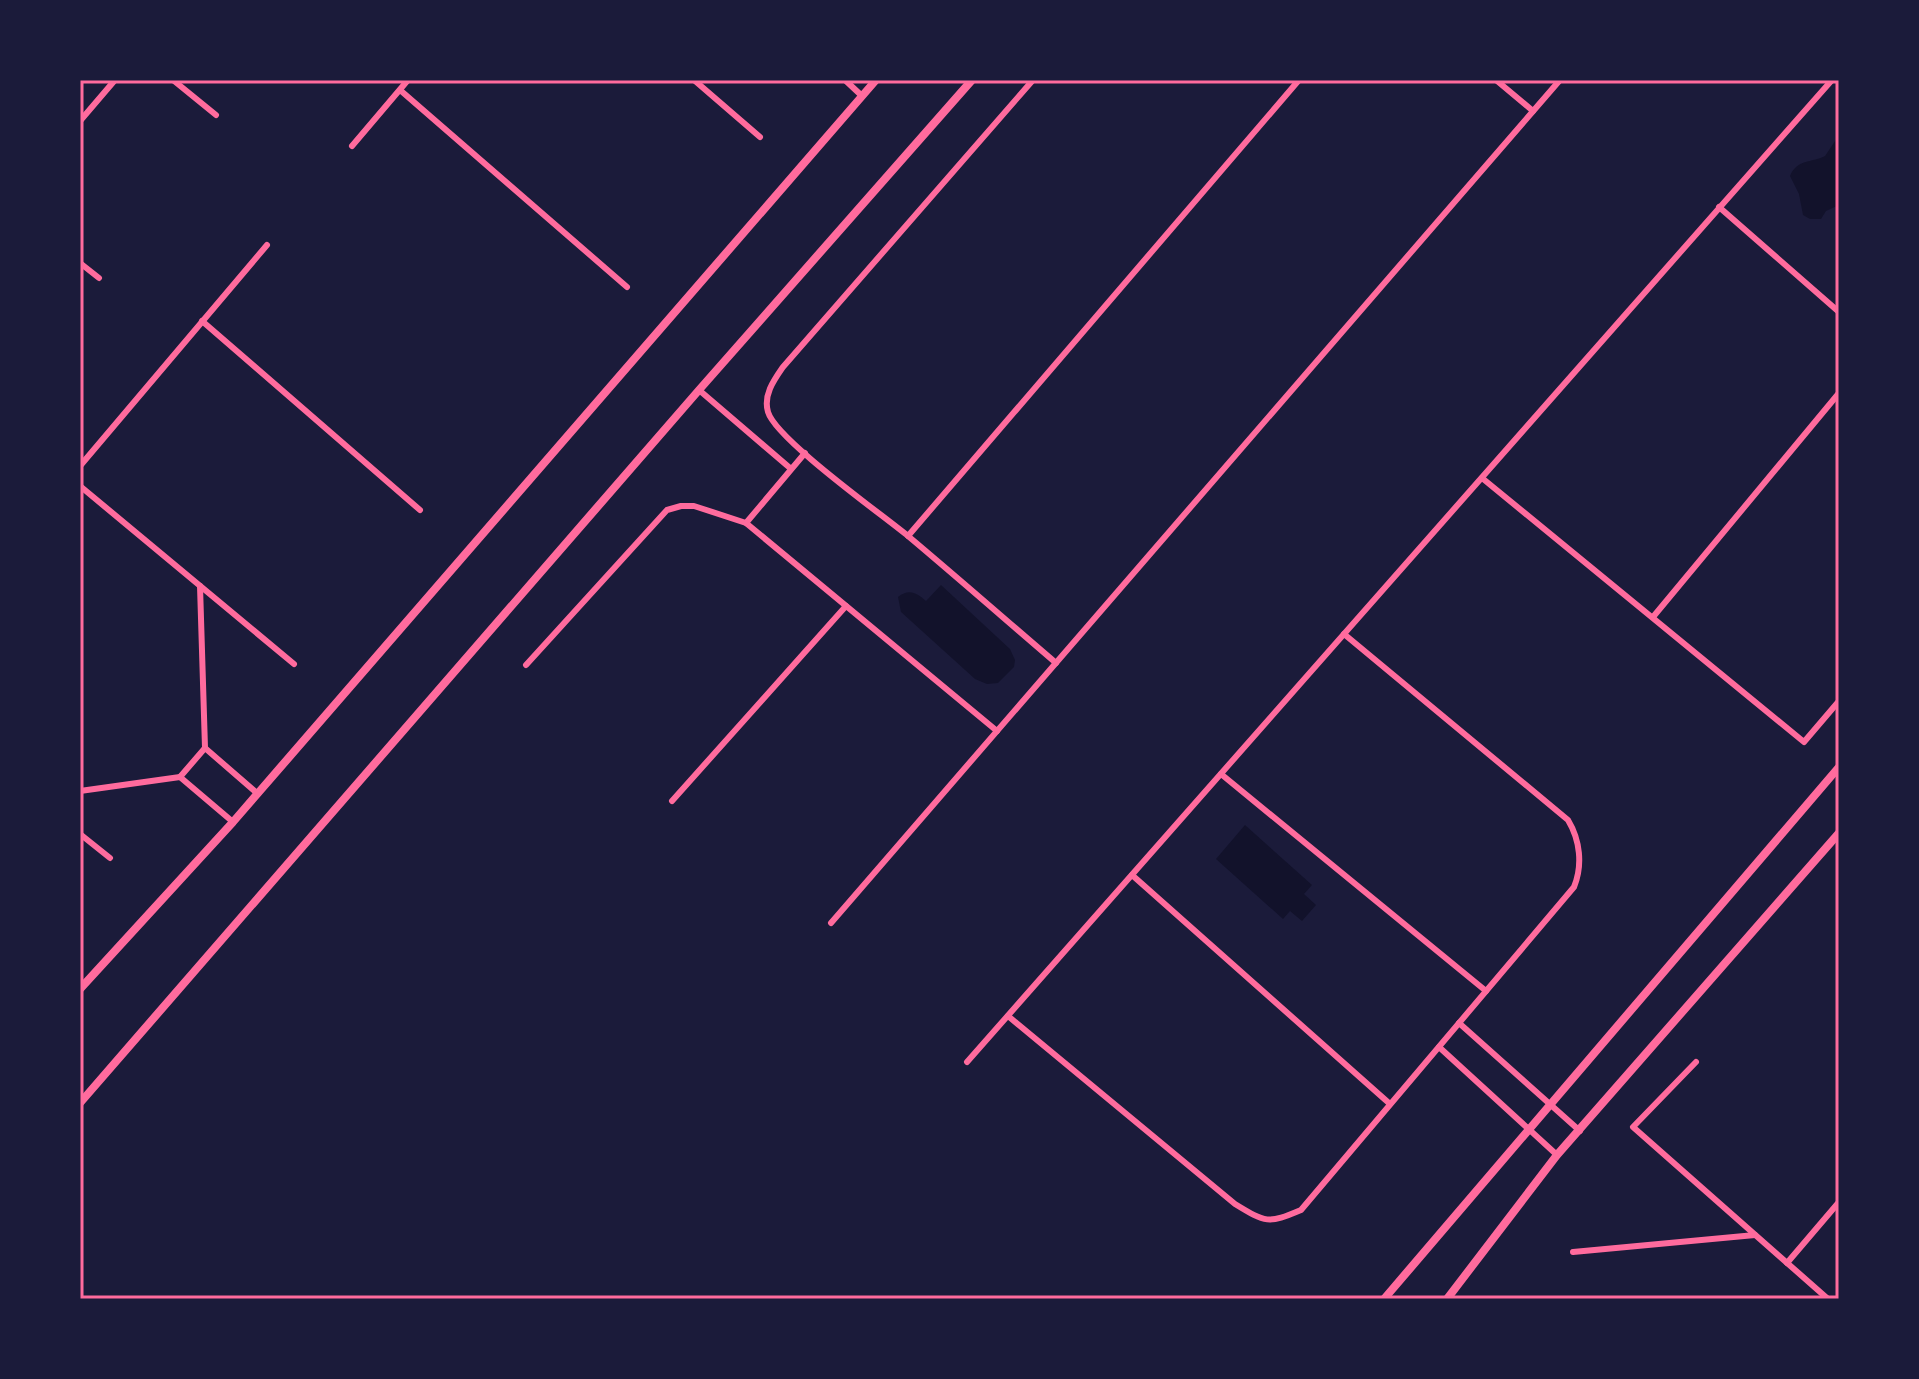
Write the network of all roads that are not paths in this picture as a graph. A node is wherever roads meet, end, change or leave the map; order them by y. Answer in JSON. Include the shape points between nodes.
{"nodes":[{"id":1,"x":115,"y":80,"type":"edge"},
{"id":2,"x":173,"y":80,"type":"edge"},
{"id":3,"x":408,"y":80,"type":"edge"},
{"id":4,"x":694,"y":80,"type":"edge"},
{"id":5,"x":845,"y":80,"type":"edge"},
{"id":6,"x":876,"y":80,"type":"edge"},
{"id":7,"x":972,"y":80,"type":"edge"},
{"id":8,"x":1033,"y":80,"type":"edge"},
{"id":9,"x":1299,"y":80,"type":"edge"},
{"id":10,"x":1496,"y":80,"type":"edge"},
{"id":11,"x":1560,"y":80,"type":"edge"},
{"id":12,"x":1832,"y":80,"type":"edge"},
{"id":13,"x":400,"y":90,"type":"junction"},
{"id":14,"x":862,"y":96,"type":"junction"},
{"id":15,"x":1533,"y":111,"type":"junction"},
{"id":16,"x":216,"y":115,"type":"dead end"},
{"id":17,"x":80,"y":121,"type":"edge"},
{"id":18,"x":760,"y":137,"type":"dead end"},
{"id":19,"x":352,"y":146,"type":"dead end"},
{"id":20,"x":1719,"y":207,"type":"junction"},
{"id":21,"x":267,"y":245,"type":"dead end"},
{"id":22,"x":80,"y":263,"type":"edge"},
{"id":23,"x":99,"y":278,"type":"dead end"},
{"id":24,"x":627,"y":287,"type":"dead end"},
{"id":25,"x":1839,"y":312,"type":"edge"},
{"id":26,"x":202,"y":321,"type":"junction"},
{"id":27,"x":699,"y":390,"type":"junction"},
{"id":28,"x":1839,"y":393,"type":"edge"},
{"id":29,"x":805,"y":453,"type":"junction"},
{"id":30,"x":80,"y":466,"type":"edge"},
{"id":31,"x":790,"y":468,"type":"junction"},
{"id":32,"x":1482,"y":478,"type":"junction"},
{"id":33,"x":80,"y":486,"type":"edge"},
{"id":34,"x":420,"y":510,"type":"dead end"},
{"id":35,"x":746,"y":523,"type":"junction"},
{"id":36,"x":908,"y":536,"type":"junction"},
{"id":37,"x":200,"y":586,"type":"junction"},
{"id":38,"x":846,"y":606,"type":"junction"},
{"id":39,"x":1653,"y":617,"type":"junction"},
{"id":40,"x":1344,"y":634,"type":"junction"},
{"id":41,"x":1056,"y":663,"type":"junction"},
{"id":42,"x":294,"y":664,"type":"dead end"},
{"id":43,"x":526,"y":665,"type":"dead end"},
{"id":44,"x":1839,"y":701,"type":"edge"},
{"id":45,"x":997,"y":731,"type":"junction"},
{"id":46,"x":205,"y":748,"type":"junction"},
{"id":47,"x":1838,"y":769,"type":"edge"},
{"id":48,"x":1221,"y":774,"type":"junction"},
{"id":49,"x":180,"y":777,"type":"junction"},
{"id":50,"x":80,"y":791,"type":"edge"},
{"id":51,"x":258,"y":794,"type":"junction"},
{"id":52,"x":672,"y":801,"type":"dead end"},
{"id":53,"x":233,"y":822,"type":"junction"},
{"id":54,"x":1839,"y":833,"type":"edge"},
{"id":55,"x":80,"y":834,"type":"edge"},
{"id":56,"x":110,"y":858,"type":"dead end"},
{"id":57,"x":1132,"y":875,"type":"junction"},
{"id":58,"x":831,"y":923,"type":"dead end"},
{"id":59,"x":80,"y":989,"type":"edge"},
{"id":60,"x":1486,"y":991,"type":"junction"},
{"id":61,"x":1008,"y":1016,"type":"junction"},
{"id":62,"x":1459,"y":1023,"type":"junction"},
{"id":63,"x":1439,"y":1047,"type":"junction"},
{"id":64,"x":967,"y":1062,"type":"dead end"},
{"id":65,"x":1696,"y":1062,"type":"dead end"},
{"id":66,"x":80,"y":1103,"type":"edge"},
{"id":67,"x":1549,"y":1103,"type":"junction"},
{"id":68,"x":1390,"y":1104,"type":"junction"},
{"id":69,"x":1529,"y":1128,"type":"junction"},
{"id":70,"x":1580,"y":1131,"type":"junction"},
{"id":71,"x":1557,"y":1155,"type":"junction"},
{"id":72,"x":1839,"y":1202,"type":"edge"},
{"id":73,"x":1755,"y":1235,"type":"junction"},
{"id":74,"x":1573,"y":1252,"type":"dead end"},
{"id":75,"x":1787,"y":1263,"type":"junction"},
{"id":76,"x":1384,"y":1299,"type":"edge"},
{"id":77,"x":1447,"y":1299,"type":"edge"},
{"id":78,"x":1828,"y":1299,"type":"edge"}],
"edges":[{"from":1,"to":17,"type":"lane"},
{"from":2,"to":16,"type":"lane"},
{"from":3,"to":13,"type":"lane"},
{"from":4,"to":18,"type":"lane"},
{"from":5,"to":14,"type":"lane"},
{"from":6,"to":14,"type":"street"},
{"from":7,"to":27,"type":"street"},
{"from":8,"to":29,"type":"lane","via":[[774,381],[767,396],[768,412],[777,428]]},
{"from":9,"to":36,"type":"lane"},
{"from":10,"to":15,"type":"lane"},
{"from":11,"to":15,"type":"lane"},
{"from":12,"to":20,"type":"lane"},
{"from":13,"to":19,"type":"lane"},
{"from":13,"to":24,"type":"lane"},
{"from":14,"to":51,"type":"street"},
{"from":15,"to":41,"type":"lane"},
{"from":20,"to":25,"type":"lane"},
{"from":20,"to":32,"type":"lane"},
{"from":21,"to":26,"type":"lane"},
{"from":22,"to":23,"type":"lane"},
{"from":26,"to":30,"type":"lane"},
{"from":26,"to":34,"type":"lane"},
{"from":27,"to":31,"type":"lane"},
{"from":27,"to":66,"type":"street"},
{"from":28,"to":39,"type":"lane"},
{"from":29,"to":31,"type":"lane"},
{"from":29,"to":36,"type":"lane"},
{"from":31,"to":35,"type":"lane"},
{"from":32,"to":39,"type":"lane"},
{"from":32,"to":40,"type":"lane"},
{"from":33,"to":37,"type":"lane"},
{"from":35,"to":38,"type":"lane"},
{"from":35,"to":43,"type":"lane","via":[[694,506],[667,510]]},
{"from":36,"to":41,"type":"lane"},
{"from":37,"to":42,"type":"lane"},
{"from":37,"to":46,"type":"lane"},
{"from":38,"to":45,"type":"lane"},
{"from":38,"to":52,"type":"lane"},
{"from":39,"to":44,"type":"lane","via":[[1804,742]]},
{"from":40,"to":48,"type":"lane"},
{"from":40,"to":60,"type":"lane","via":[[1574,829],[1579,874],[1574,887]]},
{"from":41,"to":45,"type":"lane"},
{"from":45,"to":58,"type":"lane"},
{"from":46,"to":49,"type":"lane"},
{"from":46,"to":51,"type":"lane"},
{"from":47,"to":67,"type":"street"},
{"from":48,"to":57,"type":"lane"},
{"from":48,"to":60,"type":"lane"},
{"from":49,"to":50,"type":"lane"},
{"from":49,"to":53,"type":"lane"},
{"from":51,"to":53,"type":"street"},
{"from":53,"to":59,"type":"street"},
{"from":54,"to":70,"type":"street"},
{"from":55,"to":56,"type":"lane"},
{"from":57,"to":61,"type":"lane"},
{"from":57,"to":68,"type":"lane"},
{"from":60,"to":62,"type":"lane"},
{"from":61,"to":64,"type":"lane"},
{"from":61,"to":68,"type":"lane","via":[[1261,1220],[1301,1210]]},
{"from":62,"to":63,"type":"lane"},
{"from":62,"to":67,"type":"lane"},
{"from":63,"to":68,"type":"lane"},
{"from":63,"to":69,"type":"lane"},
{"from":65,"to":73,"type":"lane","via":[[1633,1127]]},
{"from":67,"to":69,"type":"street"},
{"from":67,"to":70,"type":"lane"},
{"from":69,"to":71,"type":"lane"},
{"from":69,"to":76,"type":"street"},
{"from":70,"to":71,"type":"street"},
{"from":71,"to":77,"type":"street"},
{"from":72,"to":75,"type":"lane"},
{"from":73,"to":74,"type":"lane"},
{"from":73,"to":75,"type":"lane"},
{"from":75,"to":78,"type":"lane"}]}
